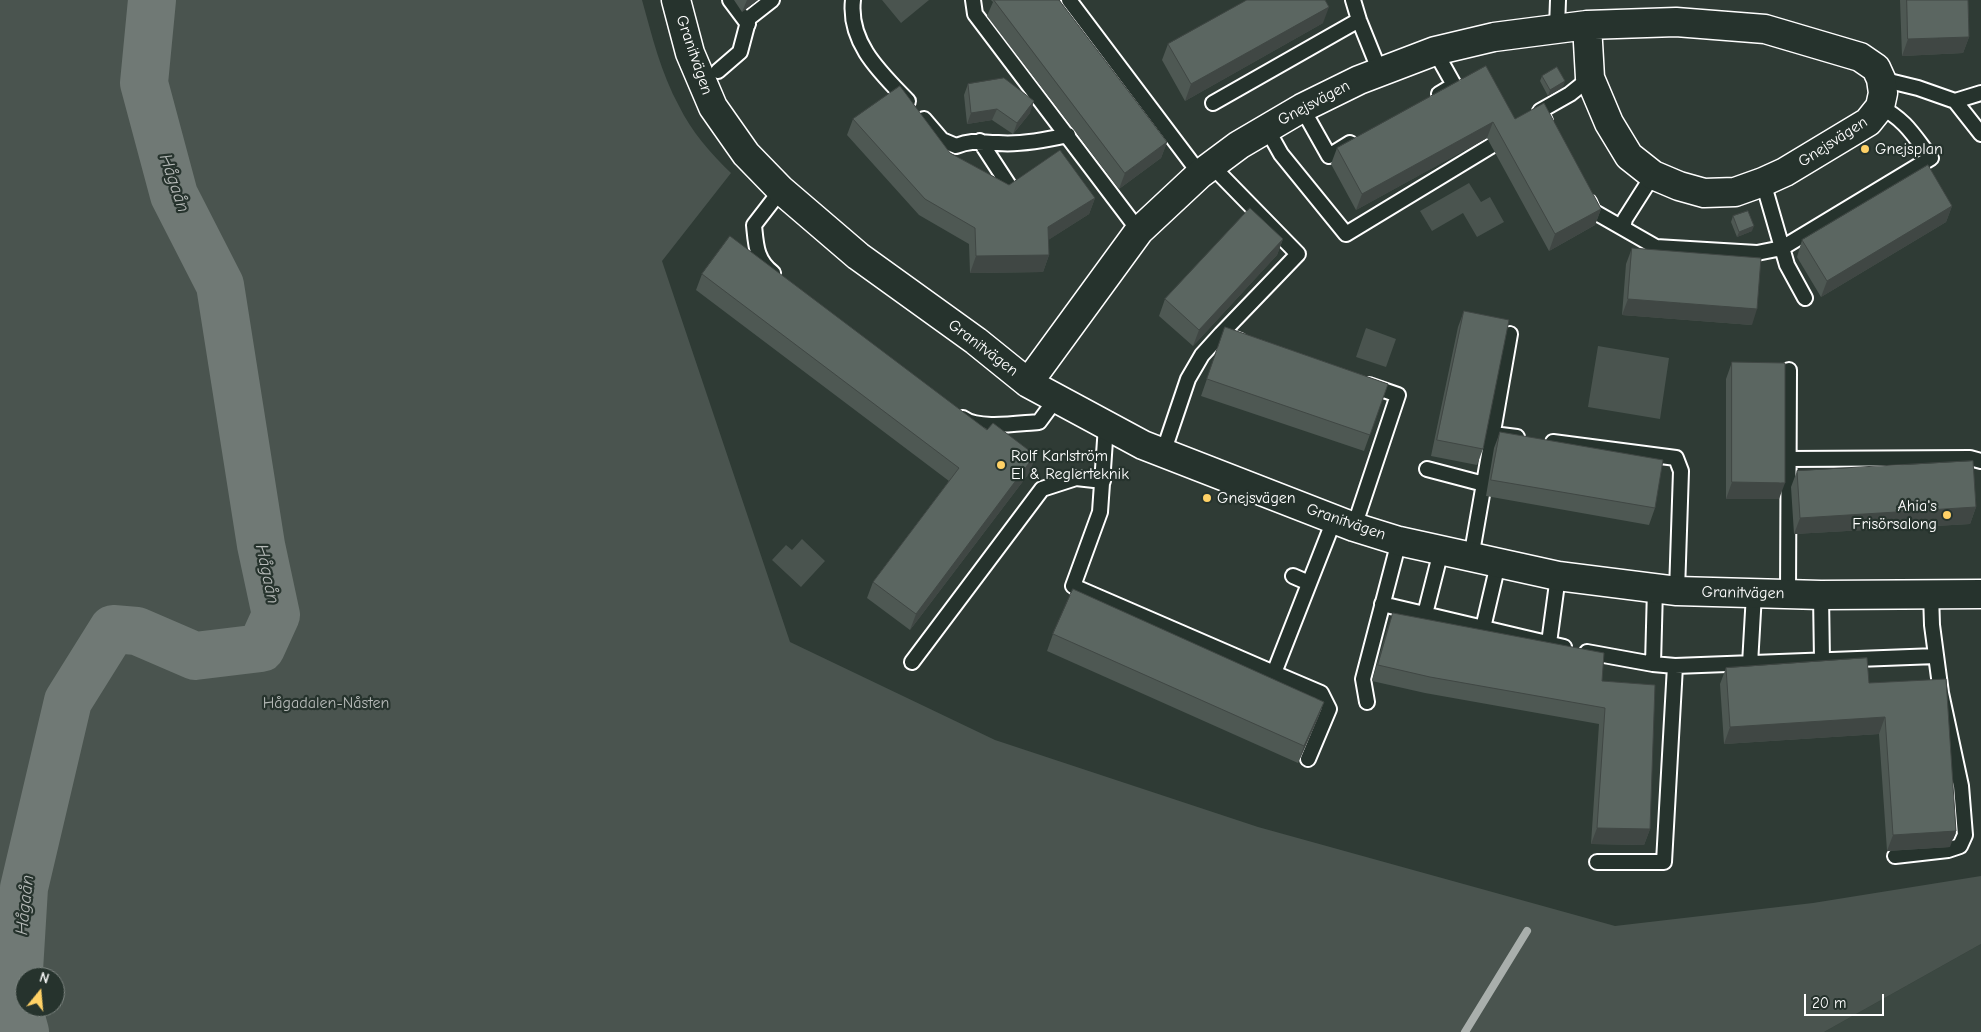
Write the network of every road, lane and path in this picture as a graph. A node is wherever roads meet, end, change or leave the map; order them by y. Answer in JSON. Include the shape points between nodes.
{"nodes":[{"id":1,"x":676,"y":0,"type":"edge"},
{"id":2,"x":730,"y":0,"type":"edge"},
{"id":3,"x":772,"y":0,"type":"edge"},
{"id":4,"x":853,"y":0,"type":"edge"},
{"id":5,"x":972,"y":0,"type":"edge"},
{"id":6,"x":1069,"y":0,"type":"edge"},
{"id":7,"x":1353,"y":0,"type":"edge"},
{"id":8,"x":1558,"y":0,"type":"edge"},
{"id":9,"x":1359,"y":20,"type":"junction"},
{"id":10,"x":748,"y":24,"type":"junction"},
{"id":11,"x":1587,"y":25,"type":"junction"},
{"id":12,"x":1558,"y":28,"type":"junction"},
{"id":13,"x":1435,"y":50,"type":"junction"},
{"id":14,"x":718,"y":71,"type":"dead end"},
{"id":15,"x":1380,"y":72,"type":"junction"},
{"id":16,"x":1590,"y":78,"type":"junction"},
{"id":17,"x":1881,"y":79,"type":"junction"},
{"id":18,"x":1981,"y":93,"type":"edge"},
{"id":19,"x":1429,"y":99,"type":"edge"},
{"id":20,"x":1955,"y":101,"type":"junction"},
{"id":21,"x":1213,"y":103,"type":"dead end"},
{"id":22,"x":1880,"y":107,"type":"junction"},
{"id":23,"x":1302,"y":108,"type":"junction"},
{"id":24,"x":1266,"y":129,"type":"junction"},
{"id":25,"x":1551,"y":132,"type":"edge"},
{"id":26,"x":1981,"y":134,"type":"edge"},
{"id":27,"x":1068,"y":135,"type":"junction"},
{"id":28,"x":1362,"y":137,"type":"edge"},
{"id":29,"x":980,"y":141,"type":"junction"},
{"id":30,"x":1491,"y":146,"type":"dead end"},
{"id":31,"x":1206,"y":169,"type":"junction"},
{"id":32,"x":1653,"y":175,"type":"junction"},
{"id":33,"x":1763,"y":182,"type":"junction"},
{"id":34,"x":1008,"y":184,"type":"edge"},
{"id":35,"x":1581,"y":186,"type":"edge"},
{"id":36,"x":781,"y":190,"type":"junction"},
{"id":37,"x":1623,"y":228,"type":"junction"},
{"id":38,"x":1139,"y":231,"type":"junction"},
{"id":39,"x":1782,"y":248,"type":"junction"},
{"id":40,"x":782,"y":280,"type":"edge"},
{"id":41,"x":1805,"y":298,"type":"dead end"},
{"id":42,"x":1221,"y":334,"type":"junction"},
{"id":43,"x":1510,"y":334,"type":"edge"},
{"id":44,"x":1249,"y":344,"type":"edge"},
{"id":45,"x":1789,"y":370,"type":"dead end"},
{"id":46,"x":1360,"y":382,"type":"edge"},
{"id":47,"x":1028,"y":383,"type":"junction"},
{"id":48,"x":1056,"y":399,"type":"junction"},
{"id":49,"x":953,"y":411,"type":"edge"},
{"id":50,"x":1106,"y":426,"type":"junction"},
{"id":51,"x":1493,"y":434,"type":"junction"},
{"id":52,"x":1163,"y":453,"type":"junction"},
{"id":53,"x":1788,"y":458,"type":"junction"},
{"id":54,"x":1981,"y":461,"type":"edge"},
{"id":55,"x":1427,"y":469,"type":"dead end"},
{"id":56,"x":1484,"y":484,"type":"junction"},
{"id":57,"x":1106,"y":491,"type":"junction"},
{"id":58,"x":1344,"y":523,"type":"junction"},
{"id":59,"x":1399,"y":541,"type":"junction"},
{"id":60,"x":1441,"y":551,"type":"junction"},
{"id":61,"x":1471,"y":558,"type":"junction"},
{"id":62,"x":1498,"y":564,"type":"junction"},
{"id":63,"x":1293,"y":576,"type":"dead end"},
{"id":64,"x":1558,"y":576,"type":"junction"},
{"id":65,"x":1309,"y":583,"type":"junction"},
{"id":66,"x":1666,"y":590,"type":"junction"},
{"id":67,"x":1754,"y":594,"type":"junction"},
{"id":68,"x":1788,"y":594,"type":"junction"},
{"id":69,"x":1931,"y":594,"type":"junction"},
{"id":70,"x":1981,"y":594,"type":"edge"},
{"id":71,"x":1821,"y":595,"type":"junction"},
{"id":72,"x":1382,"y":604,"type":"junction"},
{"id":73,"x":1425,"y":614,"type":"junction"},
{"id":74,"x":1483,"y":628,"type":"junction"},
{"id":75,"x":1549,"y":643,"type":"junction"},
{"id":76,"x":1936,"y":656,"type":"junction"},
{"id":77,"x":1822,"y":661,"type":"junction"},
{"id":78,"x":912,"y":662,"type":"dead end"},
{"id":79,"x":1653,"y":664,"type":"junction"},
{"id":80,"x":1750,"y":664,"type":"junction"},
{"id":81,"x":1675,"y":666,"type":"junction"},
{"id":82,"x":1274,"y":672,"type":"junction"},
{"id":83,"x":1367,"y":702,"type":"dead end"},
{"id":84,"x":1308,"y":759,"type":"edge"},
{"id":85,"x":1895,"y":856,"type":"dead end"},
{"id":86,"x":1597,"y":862,"type":"dead end"}],
"edges":[{"from":1,"to":36,"type":"street","name":"Granitvägen","via":[[690,53],[713,107],[746,154]]},
{"from":2,"to":10,"type":"lane"},
{"from":3,"to":10,"type":"lane","via":[[749,18]]},
{"from":4,"to":29,"type":"lane","via":[[855,28],[863,49],[942,140],[956,146],[969,140]]},
{"from":5,"to":27,"type":"lane","via":[[975,14]]},
{"from":6,"to":31,"type":"lane"},
{"from":7,"to":9,"type":"lane"},
{"from":8,"to":12,"type":"lane"},
{"from":9,"to":15,"type":"lane"},
{"from":9,"to":21,"type":"lane"},
{"from":10,"to":14,"type":"lane","via":[[740,52]]},
{"from":11,"to":12,"type":"street","name":"Gnejsvägen"},
{"from":11,"to":16,"type":"street","name":"Gnejsvägen"},
{"from":11,"to":17,"type":"street","name":"Gnejsvägen","via":[[1676,22],[1766,29],[1860,57],[1876,68]]},
{"from":12,"to":13,"type":"street","name":"Gnejsvägen","via":[[1494,36]]},
{"from":13,"to":15,"type":"street","name":"Gnejsvägen"},
{"from":13,"to":19,"type":"lane","via":[[1454,85]]},
{"from":15,"to":23,"type":"street","name":"Gnejsvägen"},
{"from":16,"to":25,"type":"lane","via":[[1540,111]]},
{"from":16,"to":32,"type":"street","name":"Gnejsvägen","via":[[1608,123],[1629,156]]},
{"from":17,"to":20,"type":"lane"},
{"from":17,"to":22,"type":"street","name":"Gnejsvägen","via":[[1883,94]]},
{"from":18,"to":20,"type":"lane"},
{"from":20,"to":26,"type":"lane"},
{"from":22,"to":33,"type":"street","name":"Gnejsvägen","via":[[1868,122]]},
{"from":22,"to":39,"type":"lane","via":[[1896,115],[1931,158]]},
{"from":23,"to":24,"type":"street","name":"Gnejsvägen"},
{"from":23,"to":28,"type":"lane","via":[[1329,156]]},
{"from":24,"to":30,"type":"lane","via":[[1281,154],[1346,234]]},
{"from":24,"to":31,"type":"street","name":"Gnejsvägen"},
{"from":27,"to":29,"type":"lane","via":[[1013,143]]},
{"from":27,"to":38,"type":"lane"},
{"from":29,"to":34,"type":"lane"},
{"from":31,"to":38,"type":"street","name":"Gnejsvägen"},
{"from":31,"to":42,"type":"lane","via":[[1298,254]]},
{"from":32,"to":33,"type":"street","name":"Gnejsvägen","via":[[1704,193],[1735,192]]},
{"from":32,"to":37,"type":"lane","via":[[1625,219]]},
{"from":33,"to":39,"type":"lane"},
{"from":35,"to":37,"type":"lane","via":[[1594,211]]},
{"from":36,"to":40,"type":"lane","via":[[754,225],[756,250],[766,268]]},
{"from":36,"to":47,"type":"street","name":"Granitvägen","via":[[858,256],[976,341]]},
{"from":37,"to":39,"type":"lane","via":[[1656,247],[1757,253]]},
{"from":38,"to":47,"type":"street","name":"Gnejsvägen"},
{"from":39,"to":41,"type":"lane","via":[[1787,265]]},
{"from":42,"to":44,"type":"lane"},
{"from":42,"to":52,"type":"lane","via":[[1202,355],[1188,379]]},
{"from":43,"to":51,"type":"lane"},
{"from":45,"to":53,"type":"lane"},
{"from":46,"to":58,"type":"lane","via":[[1398,395]]},
{"from":47,"to":48,"type":"street","name":"Granitvägen"},
{"from":48,"to":49,"type":"lane","via":[[1039,422],[969,423]]},
{"from":48,"to":50,"type":"street","name":"Granitvägen"},
{"from":50,"to":52,"type":"street","name":"Granitvägen"},
{"from":50,"to":57,"type":"lane"},
{"from":51,"to":56,"type":"lane"},
{"from":51,"to":66,"type":"lane","via":[[1676,458],[1681,471]]},
{"from":52,"to":58,"type":"street","name":"Granitvägen"},
{"from":53,"to":54,"type":"lane","via":[[1970,458]]},
{"from":53,"to":68,"type":"lane"},
{"from":55,"to":56,"type":"lane"},
{"from":56,"to":61,"type":"lane"},
{"from":57,"to":78,"type":"lane","via":[[1076,478],[1042,489]]},
{"from":57,"to":82,"type":"lane","via":[[1073,586]]},
{"from":58,"to":59,"type":"street","name":"Granitvägen"},
{"from":58,"to":65,"type":"lane"},
{"from":59,"to":60,"type":"street","name":"Granitvägen"},
{"from":59,"to":72,"type":"lane"},
{"from":60,"to":61,"type":"street","name":"Granitvägen"},
{"from":60,"to":73,"type":"lane"},
{"from":61,"to":62,"type":"street","name":"Granitvägen"},
{"from":62,"to":64,"type":"street","name":"Granitvägen"},
{"from":62,"to":74,"type":"lane"},
{"from":63,"to":65,"type":"lane"},
{"from":64,"to":66,"type":"street","name":"Granitvägen"},
{"from":64,"to":75,"type":"lane"},
{"from":65,"to":82,"type":"lane"},
{"from":66,"to":67,"type":"street","name":"Granitvägen"},
{"from":66,"to":79,"type":"lane"},
{"from":67,"to":68,"type":"street","name":"Granitvägen"},
{"from":67,"to":80,"type":"lane"},
{"from":68,"to":71,"type":"street","name":"Granitvägen"},
{"from":69,"to":70,"type":"street","name":"Granitvägen"},
{"from":69,"to":71,"type":"street","name":"Granitvägen"},
{"from":69,"to":76,"type":"lane"},
{"from":71,"to":77,"type":"lane"},
{"from":72,"to":73,"type":"lane"},
{"from":72,"to":83,"type":"lane","via":[[1363,679]]},
{"from":73,"to":74,"type":"lane"},
{"from":74,"to":75,"type":"lane"},
{"from":75,"to":79,"type":"lane"},
{"from":76,"to":77,"type":"lane"},
{"from":76,"to":85,"type":"lane","via":[[1961,786],[1965,835],[1960,846],[1948,850]]},
{"from":77,"to":80,"type":"lane"},
{"from":79,"to":81,"type":"lane"},
{"from":80,"to":81,"type":"lane"},
{"from":81,"to":86,"type":"lane","via":[[1664,862]]},
{"from":82,"to":84,"type":"lane","via":[[1321,693],[1329,708]]}]}
